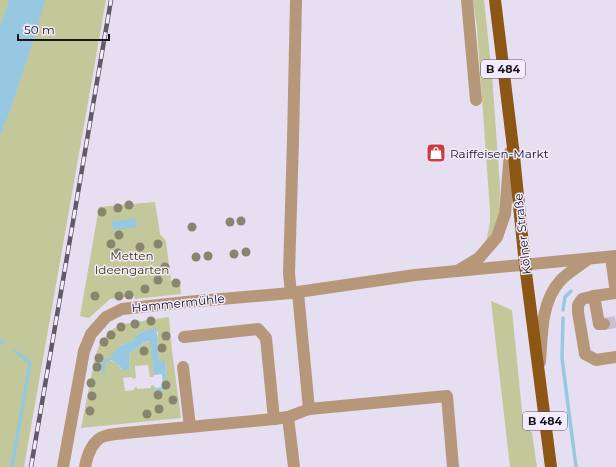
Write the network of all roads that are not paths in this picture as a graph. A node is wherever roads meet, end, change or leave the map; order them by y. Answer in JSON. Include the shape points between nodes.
{"nodes":[{"id":1,"x":296,"y":0,"type":"edge"},
{"id":2,"x":467,"y":0,"type":"edge"},
{"id":3,"x":495,"y":0,"type":"edge"},
{"id":4,"x":476,"y":100,"type":"dead end"},
{"id":5,"x":512,"y":139,"type":"junction"},
{"id":6,"x":613,"y":256,"type":"edge"},
{"id":7,"x":588,"y":259,"type":"junction"},
{"id":8,"x":525,"y":265,"type":"junction"},
{"id":9,"x":457,"y":271,"type":"junction"},
{"id":10,"x":295,"y":293,"type":"junction"},
{"id":11,"x":616,"y":293,"type":"edge"},
{"id":12,"x":594,"y":296,"type":"junction"},
{"id":13,"x":604,"y":324,"type":"dead end"},
{"id":14,"x":184,"y":337,"type":"dead end"},
{"id":15,"x":616,"y":357,"type":"edge"},
{"id":16,"x":183,"y":367,"type":"dead end"},
{"id":17,"x":539,"y":378,"type":"junction"},
{"id":18,"x":309,"y":409,"type":"junction"},
{"id":19,"x":288,"y":417,"type":"junction"},
{"id":20,"x":274,"y":419,"type":"junction"},
{"id":21,"x":190,"y":427,"type":"junction"},
{"id":22,"x":63,"y":467,"type":"edge"},
{"id":23,"x":85,"y":467,"type":"edge"},
{"id":24,"x":294,"y":467,"type":"edge"},
{"id":25,"x":453,"y":467,"type":"edge"},
{"id":26,"x":551,"y":467,"type":"edge"}],
"edges":[{"from":1,"to":10,"type":"street","via":[[289,273]]},
{"from":2,"to":4,"type":"street"},
{"from":3,"to":5,"type":"main road","name":"Kölner Straße","number":"B 484"},
{"from":5,"to":8,"type":"main road","name":"Kölner Straße","number":"B 484"},
{"from":5,"to":9,"type":"street","via":[[505,214],[497,237],[479,258]]},
{"from":6,"to":7,"type":"street","name":"Hammermühle"},
{"from":6,"to":11,"type":"street"},
{"from":7,"to":8,"type":"street","name":"Hammermühle"},
{"from":7,"to":17,"type":"street","via":[[560,280],[551,293],[543,318]]},
{"from":8,"to":9,"type":"street","name":"Hammermühle"},
{"from":8,"to":17,"type":"main road","name":"Kölner Straße","number":"B 484"},
{"from":9,"to":10,"type":"street","name":"Hammermühle"},
{"from":10,"to":18,"type":"street"},
{"from":10,"to":22,"type":"street","name":"Hammermühle","via":[[122,309],[106,317],[91,334],[84,351]]},
{"from":11,"to":12,"type":"street"},
{"from":12,"to":13,"type":"street","via":[[599,324]]},
{"from":12,"to":15,"type":"street","via":[[582,299],[578,305],[585,354],[596,360]]},
{"from":14,"to":20,"type":"street","via":[[258,329],[266,338]]},
{"from":16,"to":21,"type":"street"},
{"from":17,"to":26,"type":"main road","name":"Kölner Straße","number":"B 484"},
{"from":18,"to":19,"type":"street"},
{"from":18,"to":25,"type":"street","via":[[447,396]]},
{"from":19,"to":20,"type":"street"},
{"from":19,"to":24,"type":"street"},
{"from":20,"to":21,"type":"street"},
{"from":21,"to":23,"type":"street","via":[[99,438],[92,447]]}]}
